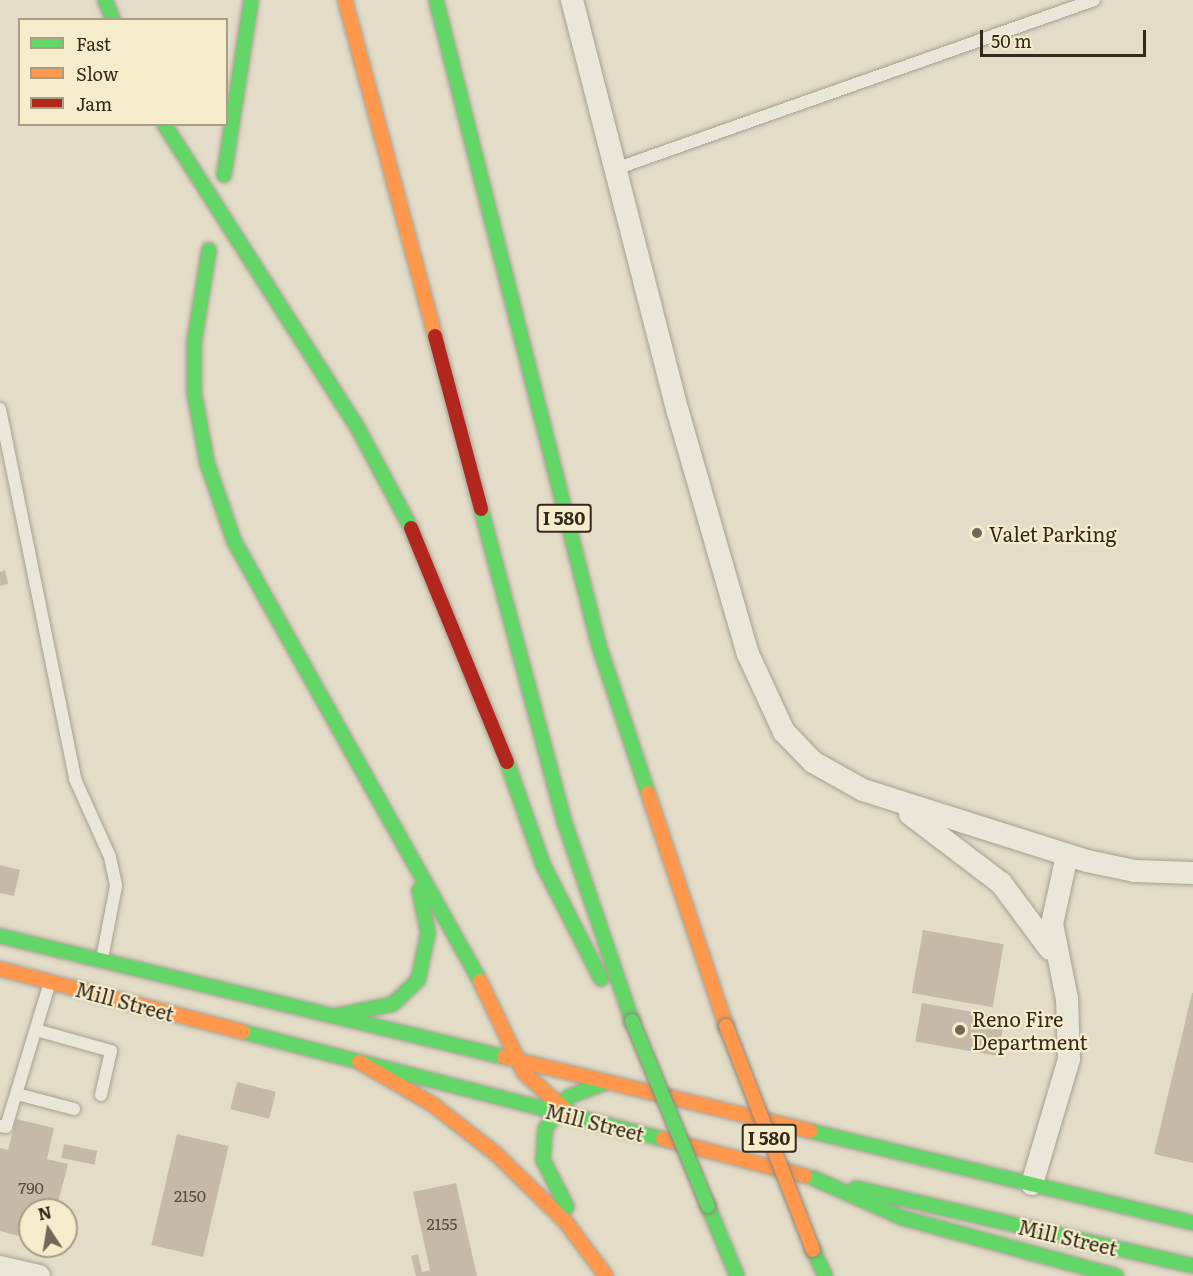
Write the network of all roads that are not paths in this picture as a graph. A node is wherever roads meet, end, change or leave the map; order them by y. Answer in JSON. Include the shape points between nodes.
{"nodes":[{"id":1,"x":105,"y":0,"type":"edge"},
{"id":2,"x":251,"y":0,"type":"edge"},
{"id":3,"x":345,"y":0,"type":"edge"},
{"id":4,"x":436,"y":0,"type":"edge"},
{"id":5,"x":572,"y":0,"type":"edge"},
{"id":6,"x":1094,"y":0,"type":"edge"},
{"id":7,"x":112,"y":18,"type":"edge"},
{"id":8,"x":165,"y":126,"type":"edge"},
{"id":9,"x":615,"y":169,"type":"junction"},
{"id":10,"x":224,"y":175,"type":"dead end"},
{"id":11,"x":209,"y":250,"type":"dead end"},
{"id":12,"x":0,"y":409,"type":"edge"},
{"id":13,"x":863,"y":790,"type":"junction"},
{"id":14,"x":1067,"y":855,"type":"junction"},
{"id":15,"x":412,"y":863,"type":"junction"},
{"id":16,"x":1193,"y":873,"type":"edge"},
{"id":17,"x":0,"y":936,"type":"edge"},
{"id":18,"x":102,"y":960,"type":"junction"},
{"id":19,"x":0,"y":969,"type":"edge"},
{"id":20,"x":1064,"y":980,"type":"junction"},
{"id":21,"x":50,"y":982,"type":"junction"},
{"id":22,"x":334,"y":1016,"type":"junction"},
{"id":23,"x":631,"y":1019,"type":"junction"},
{"id":24,"x":36,"y":1029,"type":"junction"},
{"id":25,"x":516,"y":1060,"type":"junction"},
{"id":26,"x":359,"y":1062,"type":"junction"},
{"id":27,"x":607,"y":1082,"type":"junction"},
{"id":28,"x":17,"y":1094,"type":"junction"},
{"id":29,"x":101,"y":1095,"type":"dead end"},
{"id":30,"x":74,"y":1109,"type":"dead end"},
{"id":31,"x":556,"y":1109,"type":"junction"},
{"id":32,"x":0,"y":1126,"type":"edge"},
{"id":33,"x":813,"y":1178,"type":"junction"},
{"id":34,"x":1032,"y":1184,"type":"junction"},
{"id":35,"x":1193,"y":1223,"type":"edge"},
{"id":36,"x":1193,"y":1266,"type":"edge"},
{"id":37,"x":0,"y":1267,"type":"edge"},
{"id":38,"x":39,"y":1276,"type":"edge"},
{"id":39,"x":607,"y":1276,"type":"edge"},
{"id":40,"x":737,"y":1276,"type":"edge"},
{"id":41,"x":825,"y":1276,"type":"edge"},
{"id":42,"x":1116,"y":1276,"type":"edge"}],
"edges":[{"from":1,"to":7,"type":"main road"},
{"from":2,"to":10,"type":"main road"},
{"from":3,"to":23,"type":"main road","via":[[564,821]]},
{"from":4,"to":41,"type":"main road","number":"I 580","bridge":true,"via":[[599,646],[726,1026]]},
{"from":5,"to":9,"type":"street"},
{"from":6,"to":9,"type":"lane"},
{"from":8,"to":23,"type":"main road","via":[[393,491],[465,648],[556,896],[600,978]]},
{"from":9,"to":13,"type":"street","via":[[678,412],[761,692],[799,750]]},
{"from":11,"to":15,"type":"main road","via":[[194,343],[194,392],[219,503],[253,579],[337,717]]},
{"from":12,"to":18,"type":"lane","via":[[75,779],[110,857],[116,886]]},
{"from":13,"to":14,"type":"street"},
{"from":13,"to":20,"type":"street","via":[[946,836],[1001,883],[1034,921]]},
{"from":14,"to":16,"type":"street","via":[[1135,871]]},
{"from":14,"to":20,"type":"street","via":[[1052,924]]},
{"from":15,"to":22,"type":"main road","via":[[428,933],[424,970],[393,1004]]},
{"from":15,"to":25,"type":"main road","via":[[472,963]]},
{"from":17,"to":18,"type":"main road","name":"Mill Street"},
{"from":18,"to":22,"type":"main road","name":"Mill Street"},
{"from":19,"to":21,"type":"main road","name":"Mill Street"},
{"from":20,"to":34,"type":"street","via":[[1069,1059]]},
{"from":21,"to":24,"type":"lane"},
{"from":21,"to":26,"type":"main road","name":"Mill Street"},
{"from":22,"to":25,"type":"main road","name":"Mill Street"},
{"from":23,"to":40,"type":"main road","bridge":true},
{"from":24,"to":28,"type":"lane"},
{"from":24,"to":29,"type":"lane","via":[[111,1052]]},
{"from":25,"to":27,"type":"main road","name":"Mill Street"},
{"from":25,"to":31,"type":"main road"},
{"from":26,"to":31,"type":"main road","name":"Mill Street"},
{"from":26,"to":39,"type":"main road","via":[[432,1104],[496,1154],[565,1221]]},
{"from":27,"to":31,"type":"main road","via":[[580,1089]]},
{"from":27,"to":34,"type":"main road","name":"Mill Street"},
{"from":28,"to":30,"type":"lane"},
{"from":28,"to":32,"type":"lane","via":[[6,1127]]},
{"from":31,"to":33,"type":"main road","name":"Mill Street"},
{"from":31,"to":39,"type":"main road","via":[[543,1138],[545,1168]]},
{"from":33,"to":36,"type":"main road","name":"Mill Street"},
{"from":33,"to":42,"type":"main road","via":[[912,1221]]},
{"from":34,"to":35,"type":"main road","name":"Mill Street"},
{"from":37,"to":38,"type":"street"}]}
